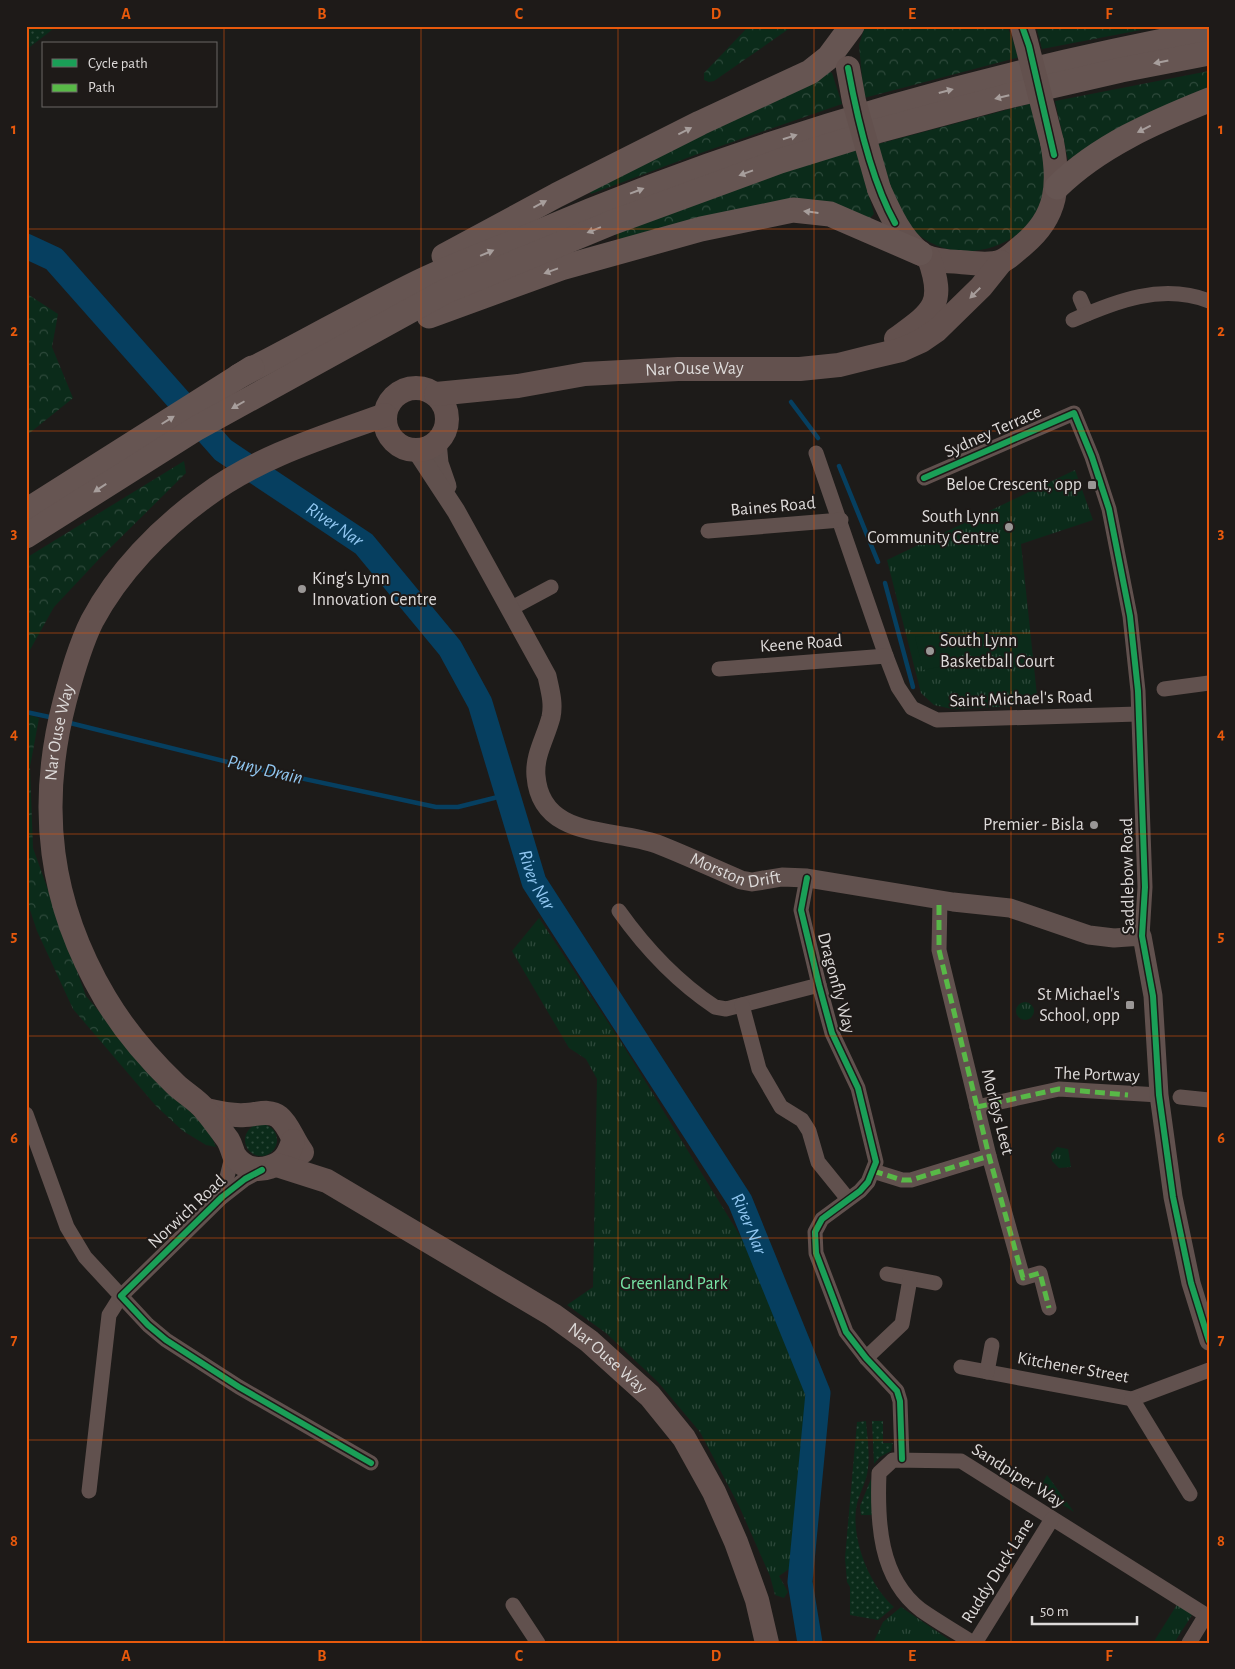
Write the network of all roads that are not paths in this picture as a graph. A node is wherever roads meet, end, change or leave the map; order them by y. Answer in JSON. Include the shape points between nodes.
{"nodes":[{"id":1,"x":853,"y":26,"type":"edge"},
{"id":2,"x":1022,"y":26,"type":"edge"},
{"id":3,"x":1209,"y":32,"type":"edge"},
{"id":4,"x":1209,"y":53,"type":"edge"},
{"id":5,"x":1209,"y":100,"type":"edge"},
{"id":6,"x":1057,"y":187,"type":"junction"},
{"id":7,"x":924,"y":255,"type":"junction"},
{"id":8,"x":1001,"y":262,"type":"junction"},
{"id":9,"x":1080,"y":298,"type":"dead end"},
{"id":10,"x":1209,"y":301,"type":"edge"},
{"id":11,"x":1087,"y":314,"type":"junction"},
{"id":12,"x":1073,"y":320,"type":"dead end"},
{"id":13,"x":870,"y":357,"type":"junction"},
{"id":14,"x":239,"y":376,"type":"junction"},
{"id":15,"x":281,"y":380,"type":"junction"},
{"id":16,"x":518,"y":386,"type":"junction"},
{"id":17,"x":436,"y":394,"type":"junction"},
{"id":18,"x":1074,"y":413,"type":"joint"},
{"id":19,"x":385,"y":415,"type":"junction"},
{"id":20,"x":448,"y":419,"type":"junction"},
{"id":21,"x":332,"y":434,"type":"junction"},
{"id":22,"x":437,"y":442,"type":"junction"},
{"id":23,"x":405,"y":446,"type":"junction"},
{"id":24,"x":816,"y":453,"type":"dead end"},
{"id":25,"x":134,"y":454,"type":"junction"},
{"id":26,"x":924,"y":478,"type":"dead end"},
{"id":27,"x":26,"y":511,"type":"edge"},
{"id":28,"x":456,"y":511,"type":"junction"},
{"id":29,"x":841,"y":520,"type":"junction"},
{"id":30,"x":708,"y":531,"type":"dead end"},
{"id":31,"x":26,"y":536,"type":"edge"},
{"id":32,"x":551,"y":587,"type":"dead end"},
{"id":33,"x":510,"y":609,"type":"junction"},
{"id":34,"x":886,"y":656,"type":"junction"},
{"id":35,"x":719,"y":669,"type":"dead end"},
{"id":36,"x":1209,"y":683,"type":"edge"},
{"id":37,"x":1164,"y":689,"type":"dead end"},
{"id":38,"x":1138,"y":714,"type":"junction"},
{"id":39,"x":807,"y":878,"type":"junction"},
{"id":40,"x":940,"y":899,"type":"junction"},
{"id":41,"x":619,"y":910,"type":"dead end"},
{"id":42,"x":1142,"y":936,"type":"junction"},
{"id":43,"x":819,"y":985,"type":"junction"},
{"id":44,"x":742,"y":1005,"type":"junction"},
{"id":45,"x":1159,"y":1095,"type":"junction"},
{"id":46,"x":1180,"y":1097,"type":"dead end"},
{"id":47,"x":1209,"y":1100,"type":"edge"},
{"id":48,"x":977,"y":1107,"type":"junction"},
{"id":49,"x":206,"y":1110,"type":"junction"},
{"id":50,"x":26,"y":1114,"type":"edge"},
{"id":51,"x":246,"y":1116,"type":"junction"},
{"id":52,"x":293,"y":1141,"type":"junction"},
{"id":53,"x":232,"y":1148,"type":"junction"},
{"id":54,"x":989,"y":1156,"type":"junction"},
{"id":55,"x":270,"y":1168,"type":"junction"},
{"id":56,"x":873,"y":1171,"type":"junction"},
{"id":57,"x":327,"y":1181,"type":"junction"},
{"id":58,"x":222,"y":1197,"type":"junction"},
{"id":59,"x":848,"y":1199,"type":"junction"},
{"id":60,"x":888,"y":1274,"type":"dead end"},
{"id":61,"x":910,"y":1279,"type":"junction"},
{"id":62,"x":935,"y":1283,"type":"dead end"},
{"id":63,"x":121,"y":1296,"type":"junction"},
{"id":64,"x":1049,"y":1308,"type":"dead end"},
{"id":65,"x":1209,"y":1341,"type":"edge"},
{"id":66,"x":992,"y":1345,"type":"dead end"},
{"id":67,"x":866,"y":1358,"type":"junction"},
{"id":68,"x":961,"y":1367,"type":"dead end"},
{"id":69,"x":1209,"y":1370,"type":"edge"},
{"id":70,"x":987,"y":1372,"type":"junction"},
{"id":71,"x":1132,"y":1399,"type":"junction"},
{"id":72,"x":902,"y":1459,"type":"junction"},
{"id":73,"x":371,"y":1463,"type":"dead end"},
{"id":74,"x":89,"y":1491,"type":"dead end"},
{"id":75,"x":1190,"y":1494,"type":"dead end"},
{"id":76,"x":1052,"y":1519,"type":"junction"},
{"id":77,"x":513,"y":1605,"type":"dead end"},
{"id":78,"x":1207,"y":1615,"type":"edge"},
{"id":79,"x":538,"y":1643,"type":"edge"},
{"id":80,"x":767,"y":1643,"type":"edge"},
{"id":81,"x":974,"y":1643,"type":"edge"},
{"id":82,"x":1189,"y":1643,"type":"edge"}],
"edges":[{"from":1,"to":7,"type":"main road","bridge":true,"via":[[848,68],[879,189],[895,223]]},
{"from":14,"to":1,"type":"highway","one_way":true,"via":[[360,302],[557,195],[810,72],[829,57]]},
{"from":2,"to":6,"type":"main road","bridge":true,"via":[[1052,142]]},
{"from":14,"to":3,"type":"highway","one_way":true,"via":[[420,282],[700,167],[871,111],[980,82],[1124,48]]},
{"from":4,"to":15,"type":"highway","one_way":true,"via":[[1004,97],[780,161],[612,223],[444,292]]},
{"from":5,"to":6,"type":"highway","one_way":true,"via":[[1172,115],[1091,157]]},
{"from":6,"to":8,"type":"main road","name":"Nar Ouse Way","via":[[1054,202],[1043,223],[1030,239]]},
{"from":7,"to":8,"type":"main road","via":[[971,263]]},
{"from":7,"to":13,"type":"main road","name":"Nar Ouse Way","via":[[937,284],[937,297],[931,310],[921,321]]},
{"from":7,"to":15,"type":"highway","one_way":true,"via":[[830,214],[793,210],[756,216],[561,268],[419,319]]},
{"from":8,"to":13,"type":"main road","name":"Nar Ouse Way","one_way":true,"via":[[981,287],[937,330],[901,350]]},
{"from":9,"to":11,"type":"street"},
{"from":10,"to":11,"type":"street","via":[[1198,297],[1140,295]]},
{"from":11,"to":12,"type":"street"},
{"from":13,"to":16,"type":"main road","name":"Nar Ouse Way","via":[[840,365],[800,369],[678,369],[585,374]]},
{"from":25,"to":14,"type":"highway","one_way":true},
{"from":15,"to":25,"type":"highway","one_way":true},
{"from":16,"to":17,"type":"main road","name":"Nar Ouse Way"},
{"from":16,"to":20,"type":"main road","name":"Nar Ouse Way","via":[[468,404]]},
{"from":17,"to":19,"type":"main road","via":[[422,388],[405,389],[391,399]]},
{"from":17,"to":20,"type":"main road","via":[[445,406]]},
{"from":18,"to":26,"type":"street","name":"Sydney Terrace"},
{"from":18,"to":38,"type":"street","name":"Saddlebow Road","via":[[1109,509],[1121,562],[1130,616]]},
{"from":19,"to":21,"type":"main road","name":"Nar Ouse Way"},
{"from":19,"to":23,"type":"main road","via":[[386,429]]},
{"from":20,"to":22,"type":"main road","via":[[446,429]]},
{"from":21,"to":23,"type":"main road","name":"Nar Ouse Way"},
{"from":21,"to":49,"type":"main road","name":"Nar Ouse Way","via":[[290,449],[233,477],[167,526],[112,589],[92,622],[70,680],[53,752],[52,847],[56,876],[73,935],[88,968],[122,1025],[176,1085]]},
{"from":22,"to":23,"type":"main road","via":[[428,448]]},
{"from":22,"to":28,"type":"street","name":"Morston Drift","via":[[439,463]]},
{"from":23,"to":28,"type":"street","name":"Morston Drift"},
{"from":24,"to":29,"type":"street","name":"Saint Michael's Road"},
{"from":25,"to":27,"type":"highway"},
{"from":25,"to":31,"type":"highway","one_way":true},
{"from":28,"to":33,"type":"street","name":"Morston Drift"},
{"from":29,"to":30,"type":"street","name":"Baines Road"},
{"from":29,"to":34,"type":"street","name":"Saint Michael's Road"},
{"from":32,"to":33,"type":"street"},
{"from":33,"to":39,"type":"street","name":"Morston Drift","via":[[547,676],[552,707],[536,776],[545,802],[561,820],[589,831],[656,844],[741,880]]},
{"from":34,"to":35,"type":"street","name":"Keene Road"},
{"from":34,"to":38,"type":"street","name":"Saint Michael's Road","via":[[898,686],[912,708],[937,720]]},
{"from":36,"to":37,"type":"street"},
{"from":38,"to":42,"type":"street","name":"Saddlebow Road","via":[[1145,887]]},
{"from":39,"to":40,"type":"street","name":"Morston Drift"},
{"from":39,"to":43,"type":"street","name":"Dragonfly Way","via":[[801,910]]},
{"from":40,"to":42,"type":"street","name":"Morston Drift","via":[[1010,908],[1089,934],[1114,938]]},
{"from":40,"to":48,"type":"street","name":"Morleys Leet","via":[[939,950]]},
{"from":41,"to":44,"type":"street","via":[[659,962],[715,1007],[726,1009]]},
{"from":42,"to":45,"type":"street","name":"Saddlebow Road","via":[[1154,996]]},
{"from":43,"to":44,"type":"street"},
{"from":43,"to":56,"type":"street","name":"Dragonfly Way","via":[[832,1033],[858,1088],[875,1152]]},
{"from":44,"to":59,"type":"street","via":[[759,1069],[781,1107],[802,1120],[818,1162]]},
{"from":45,"to":48,"type":"street","name":"The Portway","via":[[1059,1089]]},
{"from":45,"to":65,"type":"street","name":"Saddlebow Road","via":[[1173,1197],[1191,1283]]},
{"from":46,"to":47,"type":"street"},
{"from":48,"to":54,"type":"street","name":"Morleys Leet"},
{"from":49,"to":51,"type":"main road","name":"Nar Ouse Way"},
{"from":49,"to":53,"type":"main road","name":"Nar Ouse Way"},
{"from":50,"to":63,"type":"street","via":[[68,1227],[85,1257]]},
{"from":51,"to":52,"type":"main road","name":"Nar Ouse Way","via":[[262,1112],[278,1116],[288,1127]]},
{"from":51,"to":53,"type":"main road","via":[[234,1127]]},
{"from":52,"to":55,"type":"main road","via":[[288,1155]]},
{"from":52,"to":57,"type":"main road","name":"Nar Ouse Way"},
{"from":53,"to":55,"type":"main road","name":"Nar Ouse Way","via":[[249,1168]]},
{"from":53,"to":58,"type":"street","name":"Norwich Road"},
{"from":54,"to":56,"type":"street","via":[[911,1180]]},
{"from":54,"to":64,"type":"street","name":"Morleys Leet","via":[[1023,1278],[1040,1273]]},
{"from":55,"to":57,"type":"main road","name":"Nar Ouse Way"},
{"from":55,"to":58,"type":"street","name":"Norwich Road","via":[[245,1179]]},
{"from":56,"to":59,"type":"street","via":[[864,1186]]},
{"from":57,"to":80,"type":"main road","name":"Nar Ouse Way","via":[[553,1314],[589,1341],[650,1396],[684,1438],[714,1492],[736,1542]]},
{"from":58,"to":63,"type":"street","name":"Norwich Road"},
{"from":59,"to":67,"type":"street","via":[[822,1219],[814,1241],[846,1332]]},
{"from":60,"to":61,"type":"street"},
{"from":61,"to":62,"type":"street"},
{"from":61,"to":67,"type":"street","via":[[902,1324]]},
{"from":63,"to":73,"type":"street","via":[[166,1340],[239,1387]]},
{"from":63,"to":74,"type":"street","name":"Norwich Road","via":[[109,1315]]},
{"from":66,"to":70,"type":"street"},
{"from":67,"to":72,"type":"street","via":[[897,1391]]},
{"from":68,"to":70,"type":"street","name":"Kitchener Street"},
{"from":69,"to":71,"type":"street","name":"Kitchener Street"},
{"from":70,"to":71,"type":"street","name":"Kitchener Street"},
{"from":71,"to":75,"type":"street"},
{"from":72,"to":76,"type":"street","name":"Sandpiper Way","via":[[961,1461]]},
{"from":72,"to":81,"type":"street","via":[[887,1463],[879,1473],[878,1525],[888,1562],[909,1599]]},
{"from":76,"to":78,"type":"street","name":"Sandpiper Way"},
{"from":76,"to":81,"type":"street","name":"Ruddy Duck Lane"},
{"from":77,"to":79,"type":"street"},
{"from":78,"to":82,"type":"street"}]}
